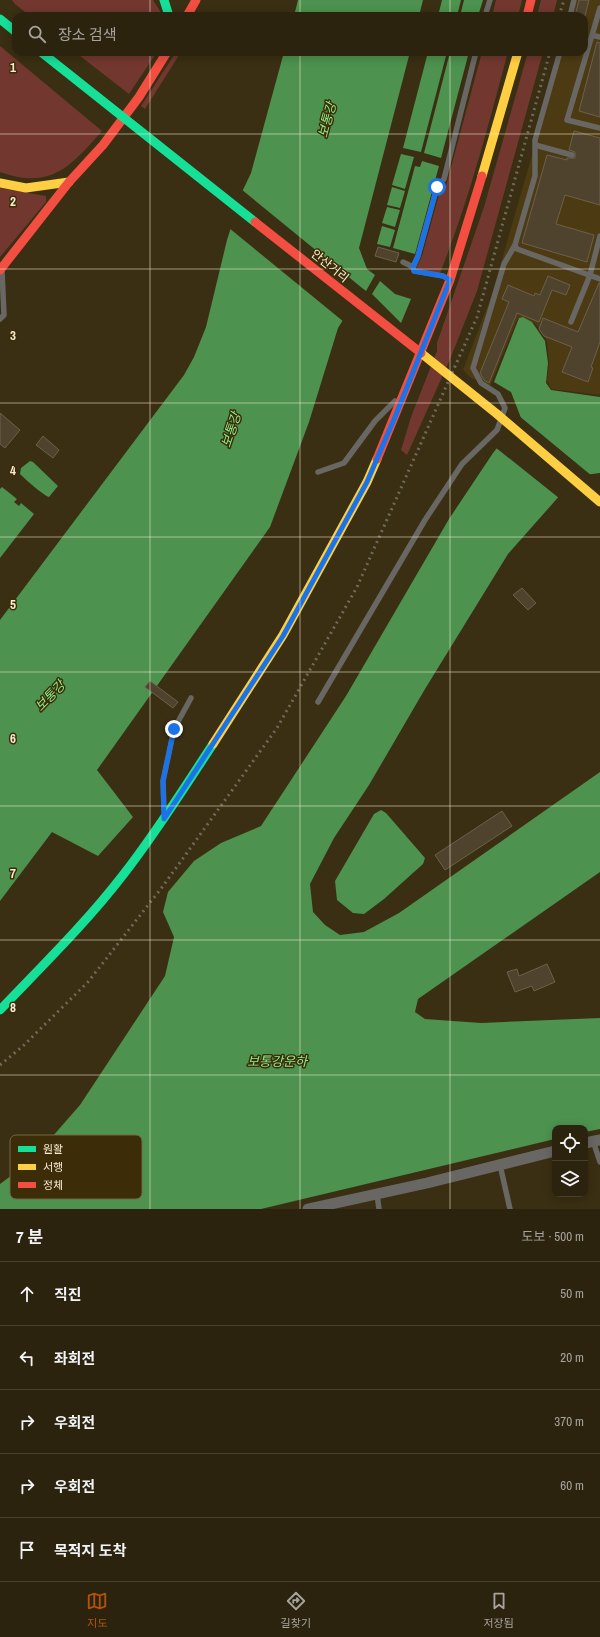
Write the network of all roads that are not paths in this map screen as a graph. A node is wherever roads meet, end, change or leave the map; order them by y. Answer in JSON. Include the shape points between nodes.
{"nodes":[{"id":1,"x":164,"y":0,"type":"edge"},
{"id":2,"x":196,"y":0,"type":"edge"},
{"id":3,"x":490,"y":0,"type":"edge"},
{"id":4,"x":532,"y":0,"type":"edge"},
{"id":5,"x":574,"y":0,"type":"edge"},
{"id":6,"x":600,"y":8,"type":"edge"},
{"id":7,"x":0,"y":10,"type":"edge"},
{"id":8,"x":168,"y":12,"type":"edge"},
{"id":9,"x":189,"y":12,"type":"edge"},
{"id":10,"x":486,"y":12,"type":"edge"},
{"id":11,"x":528,"y":12,"type":"edge"},
{"id":12,"x":571,"y":12,"type":"edge"},
{"id":13,"x":2,"y":22,"type":"edge"},
{"id":14,"x":12,"y":29,"type":"edge"},
{"id":15,"x":592,"y":35,"type":"junction"},
{"id":16,"x":600,"y":37,"type":"edge"},
{"id":17,"x":588,"y":49,"type":"edge"},
{"id":18,"x":47,"y":56,"type":"edge"},
{"id":19,"x":165,"y":56,"type":"edge"},
{"id":20,"x":475,"y":56,"type":"edge"},
{"id":21,"x":517,"y":56,"type":"edge"},
{"id":22,"x":559,"y":56,"type":"edge"},
{"id":23,"x":586,"y":56,"type":"edge"},
{"id":24,"x":600,"y":128,"type":"edge"},
{"id":25,"x":535,"y":145,"type":"junction"},
{"id":26,"x":572,"y":155,"type":"dead end"},
{"id":27,"x":69,"y":182,"type":"junction"},
{"id":28,"x":0,"y":183,"type":"edge"},
{"id":29,"x":600,"y":236,"type":"edge"},
{"id":30,"x":515,"y":245,"type":"junction"},
{"id":31,"x":403,"y":262,"type":"dead end"},
{"id":32,"x":413,"y":267,"type":"junction"},
{"id":33,"x":1,"y":269,"type":"edge"},
{"id":34,"x":590,"y":275,"type":"junction"},
{"id":35,"x":600,"y":279,"type":"edge"},
{"id":36,"x":450,"y":280,"type":"junction"},
{"id":37,"x":0,"y":319,"type":"edge"},
{"id":38,"x":571,"y":322,"type":"dead end"},
{"id":39,"x":406,"y":392,"type":"junction"},
{"id":40,"x":318,"y":472,"type":"dead end"},
{"id":41,"x":600,"y":502,"type":"edge"},
{"id":42,"x":191,"y":698,"type":"dead end"},
{"id":43,"x":318,"y":702,"type":"dead end"},
{"id":44,"x":164,"y":819,"type":"junction"},
{"id":45,"x":0,"y":1010,"type":"edge"},
{"id":46,"x":593,"y":1141,"type":"edge"},
{"id":47,"x":552,"y":1152,"type":"edge"},
{"id":48,"x":600,"y":1162,"type":"edge"},
{"id":49,"x":500,"y":1165,"type":"junction"},
{"id":50,"x":377,"y":1194,"type":"junction"},
{"id":51,"x":308,"y":1209,"type":"edge"},
{"id":52,"x":379,"y":1209,"type":"edge"},
{"id":53,"x":510,"y":1209,"type":"edge"}],
"edges":[{"from":1,"to":8,"type":"main road"},
{"from":2,"to":9,"type":"main road"},
{"from":3,"to":10,"type":"lane"},
{"from":4,"to":11,"type":"main road"},
{"from":5,"to":12,"type":"lane"},
{"from":6,"to":15,"type":"lane"},
{"from":7,"to":13,"type":"main road"},
{"from":13,"to":14,"type":"main road"},
{"from":15,"to":16,"type":"lane"},
{"from":15,"to":17,"type":"lane"},
{"from":18,"to":41,"type":"main road","name":"안산거리","bridge":true,"via":[[497,414]]},
{"from":19,"to":27,"type":"main road","via":[[139,97],[103,145]]},
{"from":20,"to":32,"type":"lane","via":[[444,179],[437,187]]},
{"from":21,"to":36,"type":"main road","via":[[496,134]]},
{"from":22,"to":25,"type":"lane"},
{"from":23,"to":24,"type":"lane","via":[[567,120]]},
{"from":25,"to":26,"type":"lane"},
{"from":25,"to":30,"type":"lane","via":[[535,176]]},
{"from":27,"to":28,"type":"main road","via":[[41,188],[6,186]]},
{"from":27,"to":33,"type":"main road"},
{"from":29,"to":34,"type":"lane"},
{"from":30,"to":34,"type":"lane"},
{"from":30,"to":43,"type":"lane","via":[[504,264],[473,368],[481,383],[498,394],[505,408],[497,430],[458,470],[425,520]]},
{"from":31,"to":32,"type":"lane"},
{"from":32,"to":36,"type":"lane","via":[[414,271],[443,276]]},
{"from":33,"to":37,"type":"lane","via":[[4,315]]},
{"from":34,"to":35,"type":"lane"},
{"from":34,"to":38,"type":"lane"},
{"from":36,"to":39,"type":"main road"},
{"from":39,"to":40,"type":"lane","via":[[375,421],[344,462]]},
{"from":39,"to":44,"type":"main road","via":[[367,482],[283,636]]},
{"from":42,"to":44,"type":"lane","via":[[174,729],[163,781]]},
{"from":44,"to":45,"type":"main road","via":[[123,876]]},
{"from":46,"to":48,"type":"lane"},
{"from":47,"to":49,"type":"street"},
{"from":49,"to":50,"type":"street"},
{"from":49,"to":53,"type":"lane"},
{"from":50,"to":51,"type":"street"},
{"from":50,"to":52,"type":"lane"}]}
